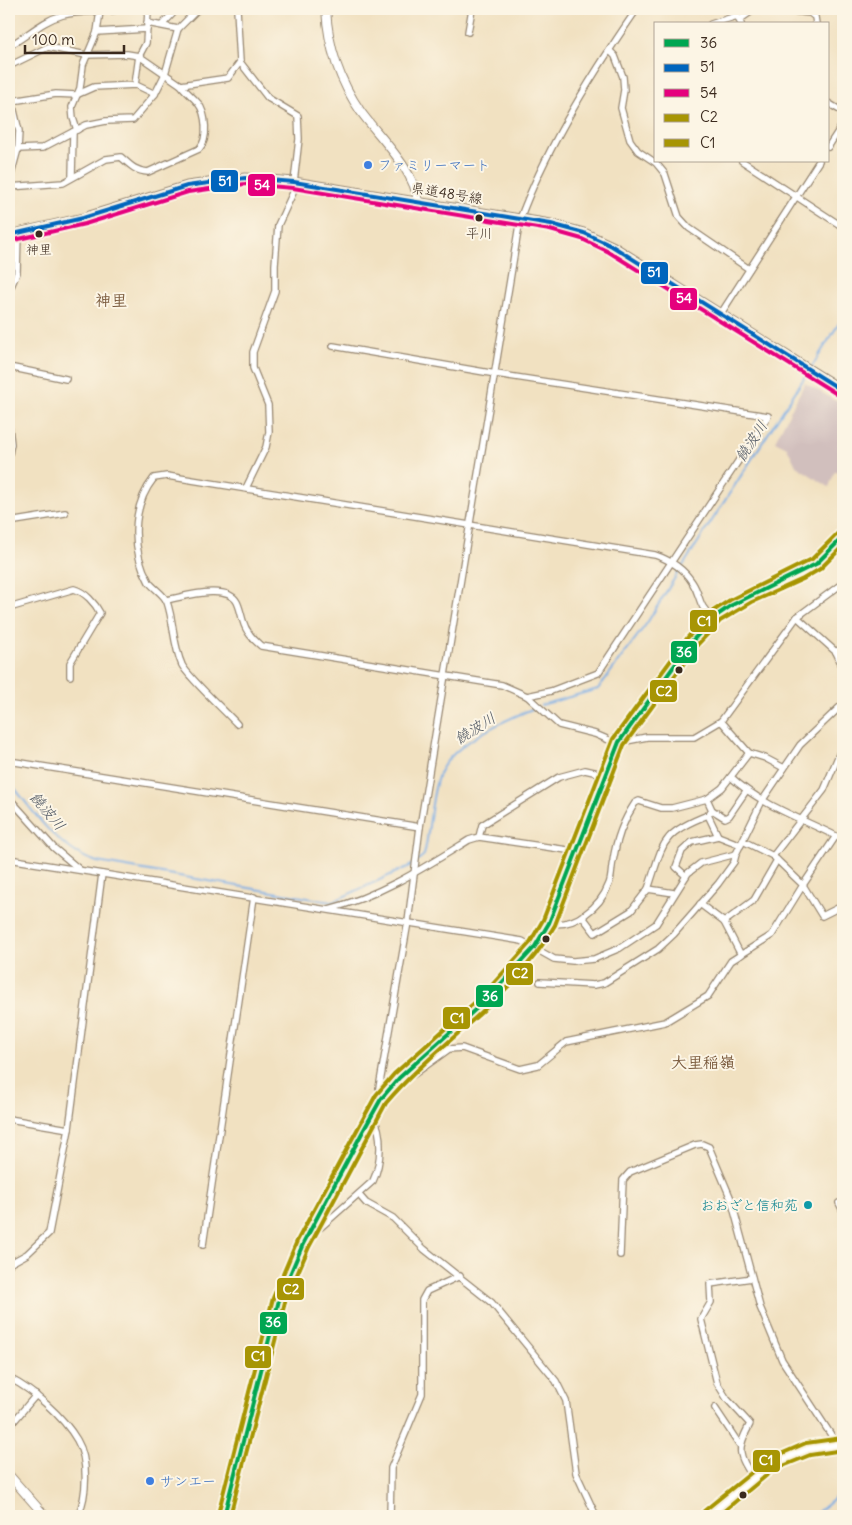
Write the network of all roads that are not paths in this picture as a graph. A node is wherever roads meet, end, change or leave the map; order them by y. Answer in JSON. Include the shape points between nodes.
{"nodes":[{"id":1,"x":121,"y":9,"type":"edge"},
{"id":2,"x":177,"y":9,"type":"edge"},
{"id":3,"x":198,"y":9,"type":"edge"},
{"id":4,"x":237,"y":9,"type":"edge"},
{"id":5,"x":326,"y":9,"type":"edge"},
{"id":6,"x":472,"y":9,"type":"edge"},
{"id":7,"x":636,"y":9,"type":"edge"},
{"id":8,"x":734,"y":9,"type":"edge"},
{"id":9,"x":755,"y":9,"type":"edge"},
{"id":10,"x":774,"y":9,"type":"edge"},
{"id":11,"x":92,"y":10,"type":"edge"},
{"id":12,"x":148,"y":10,"type":"edge"},
{"id":13,"x":100,"y":11,"type":"junction"},
{"id":14,"x":739,"y":20,"type":"edge"},
{"id":15,"x":725,"y":22,"type":"edge"},
{"id":16,"x":815,"y":22,"type":"edge"},
{"id":17,"x":162,"y":25,"type":"junction"},
{"id":18,"x":147,"y":26,"type":"junction"},
{"id":19,"x":178,"y":29,"type":"junction"},
{"id":20,"x":97,"y":32,"type":"junction"},
{"id":21,"x":468,"y":32,"type":"dead end"},
{"id":22,"x":9,"y":46,"type":"edge"},
{"id":23,"x":610,"y":51,"type":"junction"},
{"id":24,"x":86,"y":55,"type":"junction"},
{"id":25,"x":139,"y":56,"type":"junction"},
{"id":26,"x":240,"y":62,"type":"junction"},
{"id":27,"x":9,"y":66,"type":"edge"},
{"id":28,"x":165,"y":74,"type":"junction"},
{"id":29,"x":135,"y":85,"type":"junction"},
{"id":30,"x":181,"y":85,"type":"junction"},
{"id":31,"x":9,"y":90,"type":"edge"},
{"id":32,"x":155,"y":94,"type":"junction"},
{"id":33,"x":76,"y":95,"type":"junction"},
{"id":34,"x":12,"y":101,"type":"junction"},
{"id":35,"x":830,"y":103,"type":"edge"},
{"id":36,"x":843,"y":112,"type":"edge"},
{"id":37,"x":17,"y":116,"type":"junction"},
{"id":38,"x":9,"y":118,"type":"edge"},
{"id":39,"x":843,"y":124,"type":"edge"},
{"id":40,"x":75,"y":131,"type":"junction"},
{"id":41,"x":830,"y":144,"type":"edge"},
{"id":42,"x":17,"y":150,"type":"junction"},
{"id":43,"x":9,"y":151,"type":"edge"},
{"id":44,"x":744,"y":162,"type":"edge"},
{"id":45,"x":818,"y":162,"type":"edge"},
{"id":46,"x":72,"y":177,"type":"junction"},
{"id":47,"x":9,"y":182,"type":"edge"},
{"id":48,"x":296,"y":182,"type":"junction"},
{"id":49,"x":9,"y":187,"type":"edge"},
{"id":50,"x":9,"y":192,"type":"edge"},
{"id":51,"x":796,"y":196,"type":"junction"},
{"id":52,"x":418,"y":202,"type":"junction"},
{"id":53,"x":520,"y":219,"type":"junction"},
{"id":54,"x":843,"y":227,"type":"edge"},
{"id":55,"x":13,"y":234,"type":"edge"},
{"id":56,"x":749,"y":269,"type":"junction"},
{"id":57,"x":9,"y":291,"type":"edge"},
{"id":58,"x":720,"y":315,"type":"junction"},
{"id":59,"x":334,"y":346,"type":"dead end"},
{"id":60,"x":9,"y":367,"type":"edge"},
{"id":61,"x":496,"y":374,"type":"junction"},
{"id":62,"x":66,"y":379,"type":"dead end"},
{"id":63,"x":843,"y":391,"type":"edge"},
{"id":64,"x":9,"y":427,"type":"edge"},
{"id":65,"x":9,"y":454,"type":"edge"},
{"id":66,"x":246,"y":488,"type":"junction"},
{"id":67,"x":65,"y":513,"type":"dead end"},
{"id":68,"x":9,"y":522,"type":"edge"},
{"id":69,"x":471,"y":524,"type":"junction"},
{"id":70,"x":843,"y":537,"type":"edge"},
{"id":71,"x":672,"y":561,"type":"junction"},
{"id":72,"x":842,"y":586,"type":"edge"},
{"id":73,"x":166,"y":600,"type":"junction"},
{"id":74,"x":9,"y":608,"type":"edge"},
{"id":75,"x":798,"y":617,"type":"junction"},
{"id":76,"x":713,"y":618,"type":"junction"},
{"id":77,"x":843,"y":647,"type":"edge"},
{"id":78,"x":836,"y":652,"type":"junction"},
{"id":79,"x":843,"y":668,"type":"edge"},
{"id":80,"x":446,"y":675,"type":"junction"},
{"id":81,"x":70,"y":676,"type":"dead end"},
{"id":82,"x":527,"y":696,"type":"junction"},
{"id":83,"x":843,"y":704,"type":"edge"},
{"id":84,"x":720,"y":721,"type":"junction"},
{"id":85,"x":237,"y":724,"type":"dead end"},
{"id":86,"x":619,"y":742,"type":"junction"},
{"id":87,"x":843,"y":745,"type":"edge"},
{"id":88,"x":749,"y":753,"type":"junction"},
{"id":89,"x":9,"y":761,"type":"edge"},
{"id":90,"x":784,"y":768,"type":"junction"},
{"id":91,"x":603,"y":774,"type":"junction"},
{"id":92,"x":731,"y":777,"type":"junction"},
{"id":93,"x":746,"y":792,"type":"junction"},
{"id":94,"x":9,"y":798,"type":"edge"},
{"id":95,"x":707,"y":800,"type":"junction"},
{"id":96,"x":762,"y":801,"type":"junction"},
{"id":97,"x":710,"y":812,"type":"junction"},
{"id":98,"x":803,"y":819,"type":"junction"},
{"id":99,"x":420,"y":827,"type":"junction"},
{"id":100,"x":718,"y":836,"type":"junction"},
{"id":101,"x":479,"y":837,"type":"junction"},
{"id":102,"x":742,"y":843,"type":"junction"},
{"id":103,"x":574,"y":851,"type":"junction"},
{"id":104,"x":736,"y":854,"type":"junction"},
{"id":105,"x":775,"y":858,"type":"junction"},
{"id":106,"x":9,"y":859,"type":"edge"},
{"id":107,"x":81,"y":871,"type":"junction"},
{"id":108,"x":102,"y":874,"type":"junction"},
{"id":109,"x":414,"y":874,"type":"junction"},
{"id":110,"x":686,"y":876,"type":"junction"},
{"id":111,"x":803,"y":885,"type":"junction"},
{"id":112,"x":648,"y":890,"type":"junction"},
{"id":113,"x":674,"y":893,"type":"junction"},
{"id":114,"x":254,"y":897,"type":"junction"},
{"id":115,"x":700,"y":904,"type":"junction"},
{"id":116,"x":842,"y":906,"type":"edge"},
{"id":117,"x":327,"y":909,"type":"junction"},
{"id":118,"x":582,"y":916,"type":"junction"},
{"id":119,"x":408,"y":922,"type":"junction"},
{"id":120,"x":724,"y":922,"type":"junction"},
{"id":121,"x":549,"y":923,"type":"junction"},
{"id":122,"x":534,"y":948,"type":"junction"},
{"id":123,"x":741,"y":955,"type":"junction"},
{"id":124,"x":540,"y":982,"type":"dead end"},
{"id":125,"x":405,"y":1072,"type":"junction"},
{"id":126,"x":381,"y":1099,"type":"junction"},
{"id":127,"x":372,"y":1116,"type":"junction"},
{"id":128,"x":9,"y":1119,"type":"edge"},
{"id":129,"x":69,"y":1129,"type":"junction"},
{"id":130,"x":359,"y":1195,"type":"junction"},
{"id":131,"x":838,"y":1202,"type":"dead end"},
{"id":132,"x":843,"y":1211,"type":"edge"},
{"id":133,"x":310,"y":1230,"type":"junction"},
{"id":134,"x":203,"y":1245,"type":"dead end"},
{"id":135,"x":620,"y":1255,"type":"dead end"},
{"id":136,"x":9,"y":1264,"type":"edge"},
{"id":137,"x":460,"y":1276,"type":"junction"},
{"id":138,"x":752,"y":1278,"type":"junction"},
{"id":139,"x":9,"y":1378,"type":"edge"},
{"id":140,"x":36,"y":1395,"type":"junction"},
{"id":141,"x":715,"y":1408,"type":"dead end"},
{"id":142,"x":9,"y":1427,"type":"edge"},
{"id":143,"x":739,"y":1444,"type":"junction"},
{"id":144,"x":840,"y":1444,"type":"edge"},
{"id":145,"x":9,"y":1476,"type":"edge"},
{"id":146,"x":754,"y":1479,"type":"junction"},
{"id":147,"x":44,"y":1516,"type":"edge"},
{"id":148,"x":78,"y":1516,"type":"edge"},
{"id":149,"x":224,"y":1516,"type":"edge"},
{"id":150,"x":390,"y":1516,"type":"edge"},
{"id":151,"x":596,"y":1516,"type":"edge"},
{"id":152,"x":708,"y":1516,"type":"edge"}],
"edges":[{"from":1,"to":13,"type":"street"},
{"from":2,"to":17,"type":"street"},
{"from":3,"to":19,"type":"street"},
{"from":4,"to":26,"type":"street"},
{"from":5,"to":52,"type":"street","via":[[332,51],[342,80],[410,177]]},
{"from":6,"to":21,"type":"street"},
{"from":7,"to":23,"type":"street"},
{"from":8,"to":14,"type":"street"},
{"from":9,"to":14,"type":"street"},
{"from":10,"to":16,"type":"street","via":[[810,13]]},
{"from":11,"to":13,"type":"street"},
{"from":11,"to":22,"type":"street","via":[[62,15],[42,23]]},
{"from":12,"to":18,"type":"street"},
{"from":13,"to":20,"type":"street"},
{"from":14,"to":15,"type":"street"},
{"from":17,"to":18,"type":"street"},
{"from":17,"to":19,"type":"street"},
{"from":18,"to":20,"type":"street"},
{"from":18,"to":25,"type":"street","via":[[146,43]]},
{"from":19,"to":28,"type":"street"},
{"from":20,"to":24,"type":"street"},
{"from":23,"to":53,"type":"street","via":[[569,118]]},
{"from":23,"to":56,"type":"street","via":[[623,77],[621,108],[630,140],[665,174],[679,217],[688,228]]},
{"from":24,"to":25,"type":"street","via":[[113,53]]},
{"from":24,"to":27,"type":"street","via":[[48,47]]},
{"from":24,"to":33,"type":"street"},
{"from":25,"to":28,"type":"street"},
{"from":25,"to":29,"type":"street"},
{"from":26,"to":30,"type":"street","via":[[228,78]]},
{"from":26,"to":48,"type":"street","via":[[268,98],[298,116]]},
{"from":28,"to":30,"type":"street"},
{"from":28,"to":32,"type":"street"},
{"from":29,"to":32,"type":"street"},
{"from":29,"to":33,"type":"street","via":[[94,87]]},
{"from":30,"to":46,"type":"street","via":[[201,108],[206,134],[199,149],[148,172],[139,172],[121,157],[106,159]]},
{"from":31,"to":34,"type":"street"},
{"from":32,"to":40,"type":"street","via":[[133,120],[106,121]]},
{"from":33,"to":34,"type":"street","via":[[56,94]]},
{"from":33,"to":40,"type":"street","via":[[72,107]]},
{"from":34,"to":37,"type":"street"},
{"from":35,"to":36,"type":"street"},
{"from":37,"to":38,"type":"street"},
{"from":37,"to":42,"type":"street"},
{"from":39,"to":41,"type":"street"},
{"from":40,"to":42,"type":"street","via":[[42,148]]},
{"from":40,"to":46,"type":"street"},
{"from":42,"to":43,"type":"street"},
{"from":42,"to":47,"type":"street"},
{"from":44,"to":51,"type":"street"},
{"from":45,"to":51,"type":"street"},
{"from":46,"to":49,"type":"street","via":[[63,183]]},
{"from":47,"to":49,"type":"street"},
{"from":48,"to":52,"type":"main road","name":"県道48号線"},
{"from":48,"to":55,"type":"main road","name":"県道48号線","via":[[245,178],[203,182],[83,218]]},
{"from":48,"to":66,"type":"street","via":[[278,225],[274,265],[276,291],[253,352],[253,368],[268,405],[269,432],[266,447]]},
{"from":49,"to":50,"type":"street"},
{"from":50,"to":55,"type":"street"},
{"from":51,"to":54,"type":"street"},
{"from":51,"to":56,"type":"street"},
{"from":52,"to":53,"type":"main road","name":"県道48号線"},
{"from":53,"to":58,"type":"main road","name":"県道48号線","via":[[563,226],[596,238]]},
{"from":53,"to":61,"type":"street"},
{"from":55,"to":57,"type":"street","via":[[17,273]]},
{"from":56,"to":58,"type":"street"},
{"from":58,"to":63,"type":"main road","name":"県道48号線"},
{"from":59,"to":61,"type":"street"},
{"from":60,"to":62,"type":"street"},
{"from":61,"to":69,"type":"street"},
{"from":61,"to":71,"type":"street","via":[[768,416]]},
{"from":64,"to":65,"type":"street"},
{"from":66,"to":69,"type":"street"},
{"from":66,"to":73,"type":"street","via":[[167,476],[154,478],[146,488],[135,530],[139,560],[154,589]]},
{"from":67,"to":68,"type":"street"},
{"from":69,"to":71,"type":"street","via":[[655,555]]},
{"from":69,"to":80,"type":"street"},
{"from":70,"to":76,"type":"main road","via":[[813,567],[738,600]]},
{"from":71,"to":76,"type":"street","via":[[692,582],[700,606]]},
{"from":71,"to":82,"type":"street","via":[[598,673],[551,691]]},
{"from":72,"to":75,"type":"street"},
{"from":73,"to":80,"type":"street","via":[[212,592],[227,594],[238,603],[249,635],[261,646]]},
{"from":73,"to":85,"type":"street","via":[[183,666]]},
{"from":74,"to":81,"type":"street","via":[[74,589],[96,605],[100,613],[70,663]]},
{"from":75,"to":78,"type":"street"},
{"from":75,"to":84,"type":"street"},
{"from":76,"to":86,"type":"main road","via":[[692,641]]},
{"from":77,"to":78,"type":"street"},
{"from":78,"to":79,"type":"street"},
{"from":80,"to":82,"type":"street","via":[[502,685]]},
{"from":80,"to":99,"type":"street"},
{"from":82,"to":86,"type":"street","via":[[559,725]]},
{"from":83,"to":90,"type":"street","via":[[800,745]]},
{"from":84,"to":86,"type":"street","via":[[694,737],[647,737]]},
{"from":84,"to":88,"type":"street"},
{"from":86,"to":91,"type":"main road"},
{"from":87,"to":98,"type":"street","via":[[824,790]]},
{"from":88,"to":90,"type":"street"},
{"from":88,"to":92,"type":"street"},
{"from":89,"to":99,"type":"street"},
{"from":90,"to":96,"type":"street"},
{"from":91,"to":101,"type":"street","via":[[584,770],[559,777],[482,825]]},
{"from":91,"to":103,"type":"main road"},
{"from":92,"to":93,"type":"street"},
{"from":92,"to":95,"type":"street"},
{"from":93,"to":96,"type":"street"},
{"from":93,"to":97,"type":"street","via":[[729,816],[720,817]]},
{"from":94,"to":107,"type":"street","via":[[54,848]]},
{"from":95,"to":97,"type":"street"},
{"from":95,"to":118,"type":"street","via":[[672,808],[661,808],[639,800],[635,803],[619,835],[605,894]]},
{"from":96,"to":98,"type":"street"},
{"from":96,"to":102,"type":"street"},
{"from":97,"to":100,"type":"street"},
{"from":97,"to":112,"type":"street","via":[[672,832],[664,842]]},
{"from":98,"to":105,"type":"street"},
{"from":98,"to":111,"type":"street","via":[[836,836]]},
{"from":99,"to":109,"type":"street"},
{"from":100,"to":102,"type":"street"},
{"from":100,"to":110,"type":"street","via":[[692,842],[682,851],[676,867]]},
{"from":101,"to":103,"type":"street"},
{"from":101,"to":109,"type":"street"},
{"from":102,"to":104,"type":"street"},
{"from":102,"to":105,"type":"street"},
{"from":103,"to":121,"type":"main road"},
{"from":104,"to":110,"type":"street","via":[[701,863]]},
{"from":104,"to":115,"type":"street","via":[[734,862]]},
{"from":105,"to":111,"type":"street"},
{"from":105,"to":120,"type":"street","via":[[754,900]]},
{"from":106,"to":107,"type":"street"},
{"from":107,"to":108,"type":"street"},
{"from":108,"to":114,"type":"street"},
{"from":108,"to":129,"type":"street"},
{"from":109,"to":117,"type":"street","via":[[349,904]]},
{"from":109,"to":119,"type":"street"},
{"from":110,"to":113,"type":"street"},
{"from":111,"to":116,"type":"street","via":[[822,916]]},
{"from":111,"to":123,"type":"street","via":[[772,935]]},
{"from":112,"to":113,"type":"street"},
{"from":112,"to":118,"type":"street","via":[[631,911],[595,933]]},
{"from":113,"to":122,"type":"street","via":[[656,924],[620,948],[594,959],[554,959]]},
{"from":114,"to":117,"type":"street"},
{"from":114,"to":134,"type":"street"},
{"from":115,"to":120,"type":"street"},
{"from":115,"to":124,"type":"street","via":[[658,948],[604,983]]},
{"from":117,"to":119,"type":"street"},
{"from":118,"to":121,"type":"street","via":[[570,923]]},
{"from":119,"to":122,"type":"street","via":[[522,941]]},
{"from":119,"to":126,"type":"street","via":[[379,1088]]},
{"from":120,"to":123,"type":"street"},
{"from":121,"to":122,"type":"main road"},
{"from":122,"to":125,"type":"main road","via":[[486,1000]]},
{"from":123,"to":125,"type":"street","via":[[731,961],[708,996],[665,1022],[566,1042],[538,1065],[520,1069],[456,1048],[441,1052],[413,1075]]},
{"from":125,"to":126,"type":"main road"},
{"from":126,"to":127,"type":"main road"},
{"from":127,"to":130,"type":"street","via":[[376,1122],[380,1165],[373,1181]]},
{"from":127,"to":133,"type":"main road"},
{"from":128,"to":129,"type":"street"},
{"from":129,"to":136,"type":"street","via":[[49,1233],[27,1254]]},
{"from":130,"to":133,"type":"street","via":[[320,1228]]},
{"from":130,"to":137,"type":"street","via":[[366,1203],[393,1218],[424,1249]]},
{"from":131,"to":132,"type":"street"},
{"from":133,"to":149,"type":"main road","via":[[292,1266],[271,1325]]},
{"from":135,"to":138,"type":"street","via":[[623,1180],[630,1172],[702,1144],[709,1147],[731,1199]]},
{"from":137,"to":150,"type":"street","via":[[427,1291],[422,1300],[422,1394],[391,1468]]},
{"from":137,"to":151,"type":"street","via":[[492,1303],[556,1381],[566,1401],[576,1473]]},
{"from":138,"to":143,"type":"street","via":[[710,1284],[711,1302],[701,1319],[717,1383],[727,1400],[750,1424]]},
{"from":138,"to":144,"type":"street","via":[[760,1308],[782,1360]]},
{"from":139,"to":140,"type":"street"},
{"from":140,"to":142,"type":"street"},
{"from":140,"to":148,"type":"street","via":[[77,1440],[82,1452],[84,1486]]},
{"from":141,"to":143,"type":"street"},
{"from":143,"to":146,"type":"street","via":[[741,1459]]},
{"from":144,"to":146,"type":"street","via":[[808,1449],[770,1465]]},
{"from":145,"to":147,"type":"street"},
{"from":146,"to":152,"type":"street"}]}
